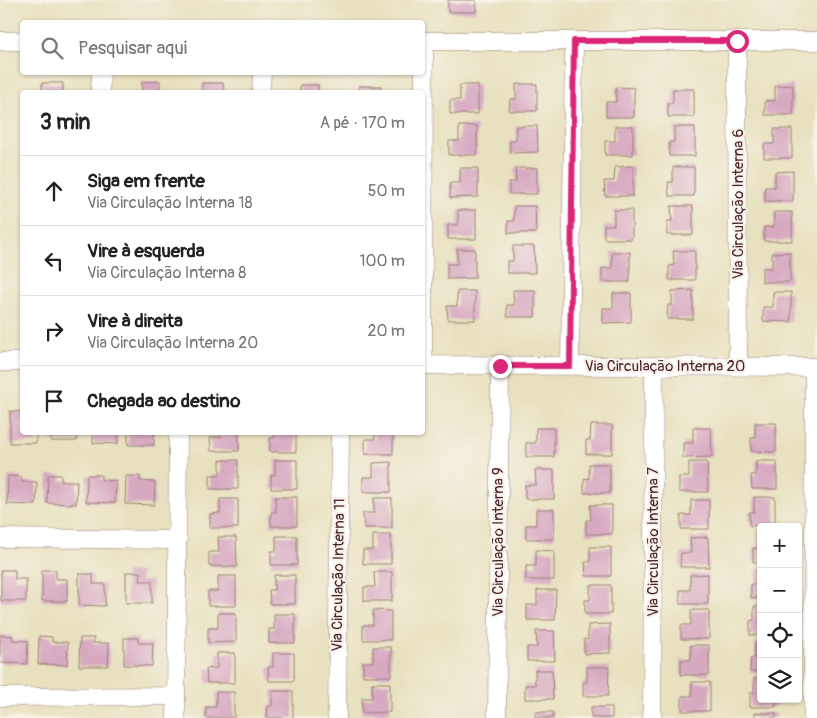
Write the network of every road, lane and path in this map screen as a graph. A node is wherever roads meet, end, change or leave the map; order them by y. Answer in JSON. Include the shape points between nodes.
{"nodes":[{"id":1,"x":0,"y":41,"type":"edge"},
{"id":2,"x":20,"y":41,"type":"edge"},
{"id":3,"x":425,"y":41,"type":"edge"},
{"id":4,"x":574,"y":41,"type":"junction"},
{"id":5,"x":737,"y":41,"type":"junction"},
{"id":6,"x":817,"y":41,"type":"edge"},
{"id":7,"x":100,"y":75,"type":"edge"},
{"id":8,"x":262,"y":75,"type":"edge"},
{"id":9,"x":423,"y":75,"type":"edge"},
{"id":10,"x":100,"y":90,"type":"edge"},
{"id":11,"x":262,"y":90,"type":"edge"},
{"id":12,"x":423,"y":90,"type":"edge"},
{"id":13,"x":0,"y":362,"type":"edge"},
{"id":14,"x":20,"y":362,"type":"edge"},
{"id":15,"x":425,"y":365,"type":"edge"},
{"id":16,"x":500,"y":366,"type":"junction"},
{"id":17,"x":570,"y":366,"type":"junction"},
{"id":18,"x":654,"y":366,"type":"junction"},
{"id":19,"x":738,"y":367,"type":"junction"},
{"id":20,"x":815,"y":367,"type":"edge"},
{"id":21,"x":178,"y":435,"type":"edge"},
{"id":22,"x":340,"y":435,"type":"edge"},
{"id":23,"x":0,"y":538,"type":"edge"},
{"id":24,"x":178,"y":540,"type":"junction"},
{"id":25,"x":176,"y":696,"type":"junction"},
{"id":26,"x":0,"y":697,"type":"edge"},
{"id":27,"x":176,"y":718,"type":"edge"},
{"id":28,"x":337,"y":718,"type":"edge"},
{"id":29,"x":497,"y":718,"type":"edge"},
{"id":30,"x":652,"y":718,"type":"edge"},
{"id":31,"x":813,"y":718,"type":"edge"}],
"edges":[{"from":1,"to":2,"type":"street"},
{"from":3,"to":4,"type":"street"},
{"from":4,"to":5,"type":"street"},
{"from":4,"to":17,"type":"street"},
{"from":5,"to":6,"type":"street"},
{"from":5,"to":19,"type":"street","name":"Via Circulação Interna 6"},
{"from":7,"to":10,"type":"street"},
{"from":8,"to":11,"type":"street"},
{"from":9,"to":12,"type":"street"},
{"from":13,"to":14,"type":"street"},
{"from":15,"to":16,"type":"street","name":"Via Circulação Interna 20"},
{"from":16,"to":17,"type":"street","name":"Via Circulação Interna 20"},
{"from":16,"to":29,"type":"street","name":"Via Circulação Interna 9"},
{"from":17,"to":18,"type":"street","name":"Via Circulação Interna 20"},
{"from":18,"to":19,"type":"street","name":"Via Circulação Interna 20"},
{"from":18,"to":30,"type":"street","name":"Via Circulação Interna 7"},
{"from":19,"to":20,"type":"street","name":"Via Circulação Interna 20"},
{"from":20,"to":31,"type":"street"},
{"from":21,"to":24,"type":"street"},
{"from":22,"to":28,"type":"street","name":"Via Circulação Interna 11"},
{"from":23,"to":24,"type":"street"},
{"from":24,"to":25,"type":"street"},
{"from":25,"to":26,"type":"street"},
{"from":25,"to":27,"type":"street"}]}
